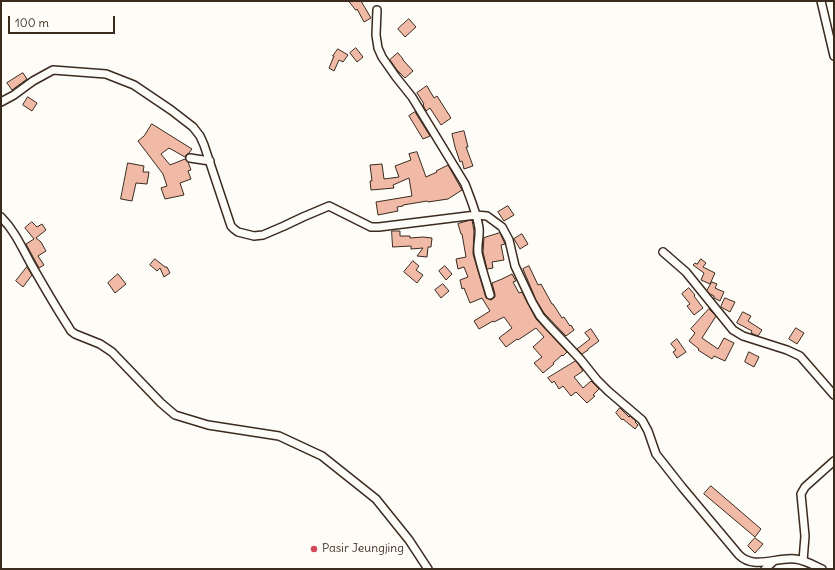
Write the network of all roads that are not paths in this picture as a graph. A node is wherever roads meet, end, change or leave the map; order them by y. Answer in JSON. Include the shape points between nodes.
{"nodes":[{"id":1,"x":821,"y":1,"type":"edge"},
{"id":2,"x":377,"y":10,"type":"dead end"},
{"id":3,"x":833,"y":47,"type":"edge"},
{"id":4,"x":834,"y":56,"type":"edge"},
{"id":5,"x":1,"y":102,"type":"edge"},
{"id":6,"x":190,"y":158,"type":"dead end"},
{"id":7,"x":210,"y":161,"type":"junction"},
{"id":8,"x":476,"y":215,"type":"junction"},
{"id":9,"x":1,"y":217,"type":"edge"},
{"id":10,"x":663,"y":252,"type":"dead end"},
{"id":11,"x":490,"y":295,"type":"dead end"},
{"id":12,"x":834,"y":395,"type":"edge"},
{"id":13,"x":834,"y":461,"type":"edge"},
{"id":14,"x":774,"y":561,"type":"junction"},
{"id":15,"x":803,"y":561,"type":"junction"},
{"id":16,"x":428,"y":569,"type":"edge"},
{"id":17,"x":765,"y":569,"type":"edge"},
{"id":18,"x":822,"y":569,"type":"edge"}],
"edges":[{"from":1,"to":3,"type":"street"},
{"from":2,"to":8,"type":"street","via":[[376,35],[382,57],[412,97],[465,184]]},
{"from":3,"to":4,"type":"street"},
{"from":5,"to":7,"type":"street","via":[[53,70],[106,74],[134,85],[193,127],[200,136]]},
{"from":6,"to":7,"type":"street"},
{"from":7,"to":8,"type":"street","via":[[231,226],[238,232],[254,236],[263,235],[329,206],[371,227]]},
{"from":8,"to":11,"type":"street","via":[[479,254]]},
{"from":8,"to":14,"type":"street","via":[[486,216],[502,227],[509,240],[515,266],[540,316],[597,380],[642,420],[656,454],[744,560]]},
{"from":9,"to":16,"type":"street","via":[[17,238],[71,331],[112,352],[175,415],[208,425],[279,436],[322,456],[376,499],[409,540]]},
{"from":10,"to":12,"type":"street","via":[[686,272],[733,330],[800,356]]},
{"from":13,"to":15,"type":"street","via":[[805,487],[801,494],[805,536]]},
{"from":14,"to":15,"type":"street"},
{"from":14,"to":17,"type":"street"},
{"from":15,"to":18,"type":"street"}]}
